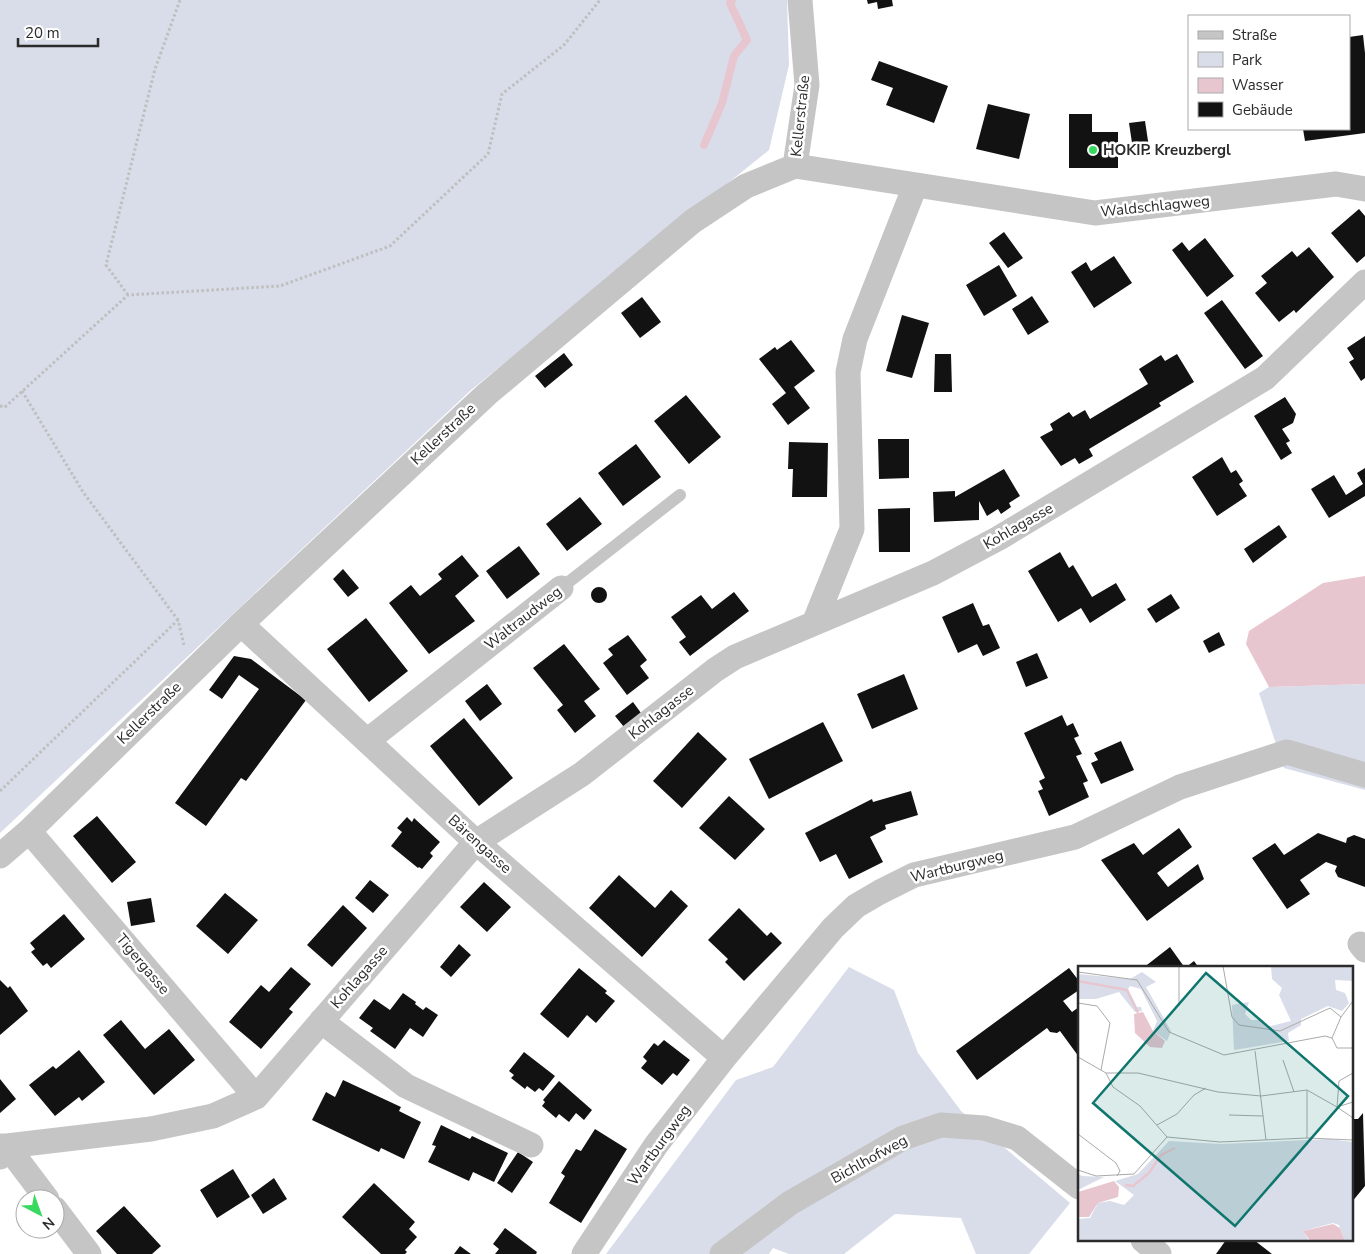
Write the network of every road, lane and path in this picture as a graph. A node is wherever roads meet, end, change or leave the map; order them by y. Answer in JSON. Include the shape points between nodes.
{"nodes":[{"id":1,"x":180,"y":0,"type":"edge"},
{"id":2,"x":600,"y":0,"type":"edge"},
{"id":3,"x":800,"y":0,"type":"edge"},
{"id":4,"x":795,"y":166,"type":"junction"},
{"id":5,"x":915,"y":186,"type":"junction"},
{"id":6,"x":1365,"y":189,"type":"edge"},
{"id":7,"x":1365,"y":282,"type":"edge"},
{"id":8,"x":128,"y":295,"type":"junction"},
{"id":9,"x":22,"y":391,"type":"junction"},
{"id":10,"x":2,"y":406,"type":"edge"},
{"id":11,"x":0,"y":410,"type":"edge"},
{"id":12,"x":680,"y":495,"type":"dead end"},
{"id":13,"x":561,"y":588,"type":"joint"},
{"id":14,"x":178,"y":620,"type":"junction"},
{"id":15,"x":815,"y":621,"type":"junction"},
{"id":16,"x":241,"y":624,"type":"junction"},
{"id":17,"x":191,"y":672,"type":"junction"},
{"id":18,"x":367,"y":741,"type":"junction"},
{"id":19,"x":1365,"y":775,"type":"edge"},
{"id":20,"x":0,"y":791,"type":"edge"},
{"id":21,"x":29,"y":831,"type":"junction"},
{"id":22,"x":476,"y":842,"type":"junction"},
{"id":23,"x":0,"y":856,"type":"edge"},
{"id":24,"x":320,"y":1021,"type":"junction"},
{"id":25,"x":724,"y":1058,"type":"junction"},
{"id":26,"x":256,"y":1097,"type":"junction"},
{"id":27,"x":531,"y":1145,"type":"dead end"},
{"id":28,"x":2,"y":1149,"type":"edge"},
{"id":29,"x":1078,"y":1186,"type":"edge"},
{"id":30,"x":38,"y":1189,"type":"edge"},
{"id":31,"x":65,"y":1222,"type":"edge"},
{"id":32,"x":1145,"y":1242,"type":"edge"},
{"id":33,"x":89,"y":1254,"type":"edge"},
{"id":34,"x":584,"y":1254,"type":"edge"},
{"id":35,"x":722,"y":1254,"type":"edge"},
{"id":36,"x":1159,"y":1254,"type":"edge"}],
"edges":[{"from":1,"to":8,"type":"path","via":[[155,69],[106,265]]},
{"from":2,"to":8,"type":"path","via":[[564,45],[502,94],[488,154],[390,246],[280,286]]},
{"from":3,"to":4,"type":"street","name":"Kellerstraße","via":[[807,85]]},
{"from":4,"to":5,"type":"street","name":"Waldschlagweg"},
{"from":4,"to":16,"type":"street","name":"Kellerstraße","via":[[746,186],[693,221],[487,394]]},
{"from":5,"to":6,"type":"street","name":"Waldschlagweg","via":[[1095,213],[1336,184]]},
{"from":5,"to":15,"type":"street","via":[[855,339],[848,372],[852,529]]},
{"from":7,"to":15,"type":"street","name":"Kohlagasse","via":[[1265,378],[998,538],[933,573]]},
{"from":8,"to":9,"type":"path"},
{"from":9,"to":10,"type":"path"},
{"from":9,"to":14,"type":"path","via":[[83,492]]},
{"from":10,"to":11,"type":"path"},
{"from":12,"to":13,"type":"lane","name":"Waltraudweg"},
{"from":13,"to":18,"type":"street","name":"Waltraudweg"},
{"from":14,"to":17,"type":"path"},
{"from":14,"to":20,"type":"path"},
{"from":15,"to":22,"type":"street","name":"Kohlagasse","via":[[735,657],[715,670],[582,774]]},
{"from":16,"to":17,"type":"street","name":"Kellerstraße"},
{"from":16,"to":18,"type":"street","name":"Bärengasse"},
{"from":17,"to":21,"type":"street","name":"Kellerstraße"},
{"from":18,"to":22,"type":"street","name":"Bärengasse"},
{"from":19,"to":25,"type":"street","name":"Wartburgweg","via":[[1287,752],[1180,787],[1076,837],[914,875],[856,906],[833,928]]},
{"from":21,"to":23,"type":"street","name":"Kellerstraße"},
{"from":21,"to":26,"type":"street","name":"Tigergasse"},
{"from":22,"to":24,"type":"street","name":"Kohlagasse"},
{"from":22,"to":25,"type":"street","name":"Bärengasse"},
{"from":24,"to":26,"type":"street","name":"Kohlagasse"},
{"from":24,"to":27,"type":"street","via":[[406,1086]]},
{"from":25,"to":34,"type":"street","name":"Wartburgweg","via":[[656,1145]]},
{"from":26,"to":28,"type":"street","name":"Kohlagasse","via":[[212,1116],[151,1130]]},
{"from":28,"to":30,"type":"street"},
{"from":29,"to":35,"type":"street","name":"Bichlhofweg","via":[[1017,1138],[984,1128],[941,1125],[903,1138],[790,1203]]},
{"from":31,"to":33,"type":"street"},
{"from":32,"to":36,"type":"street"}]}
